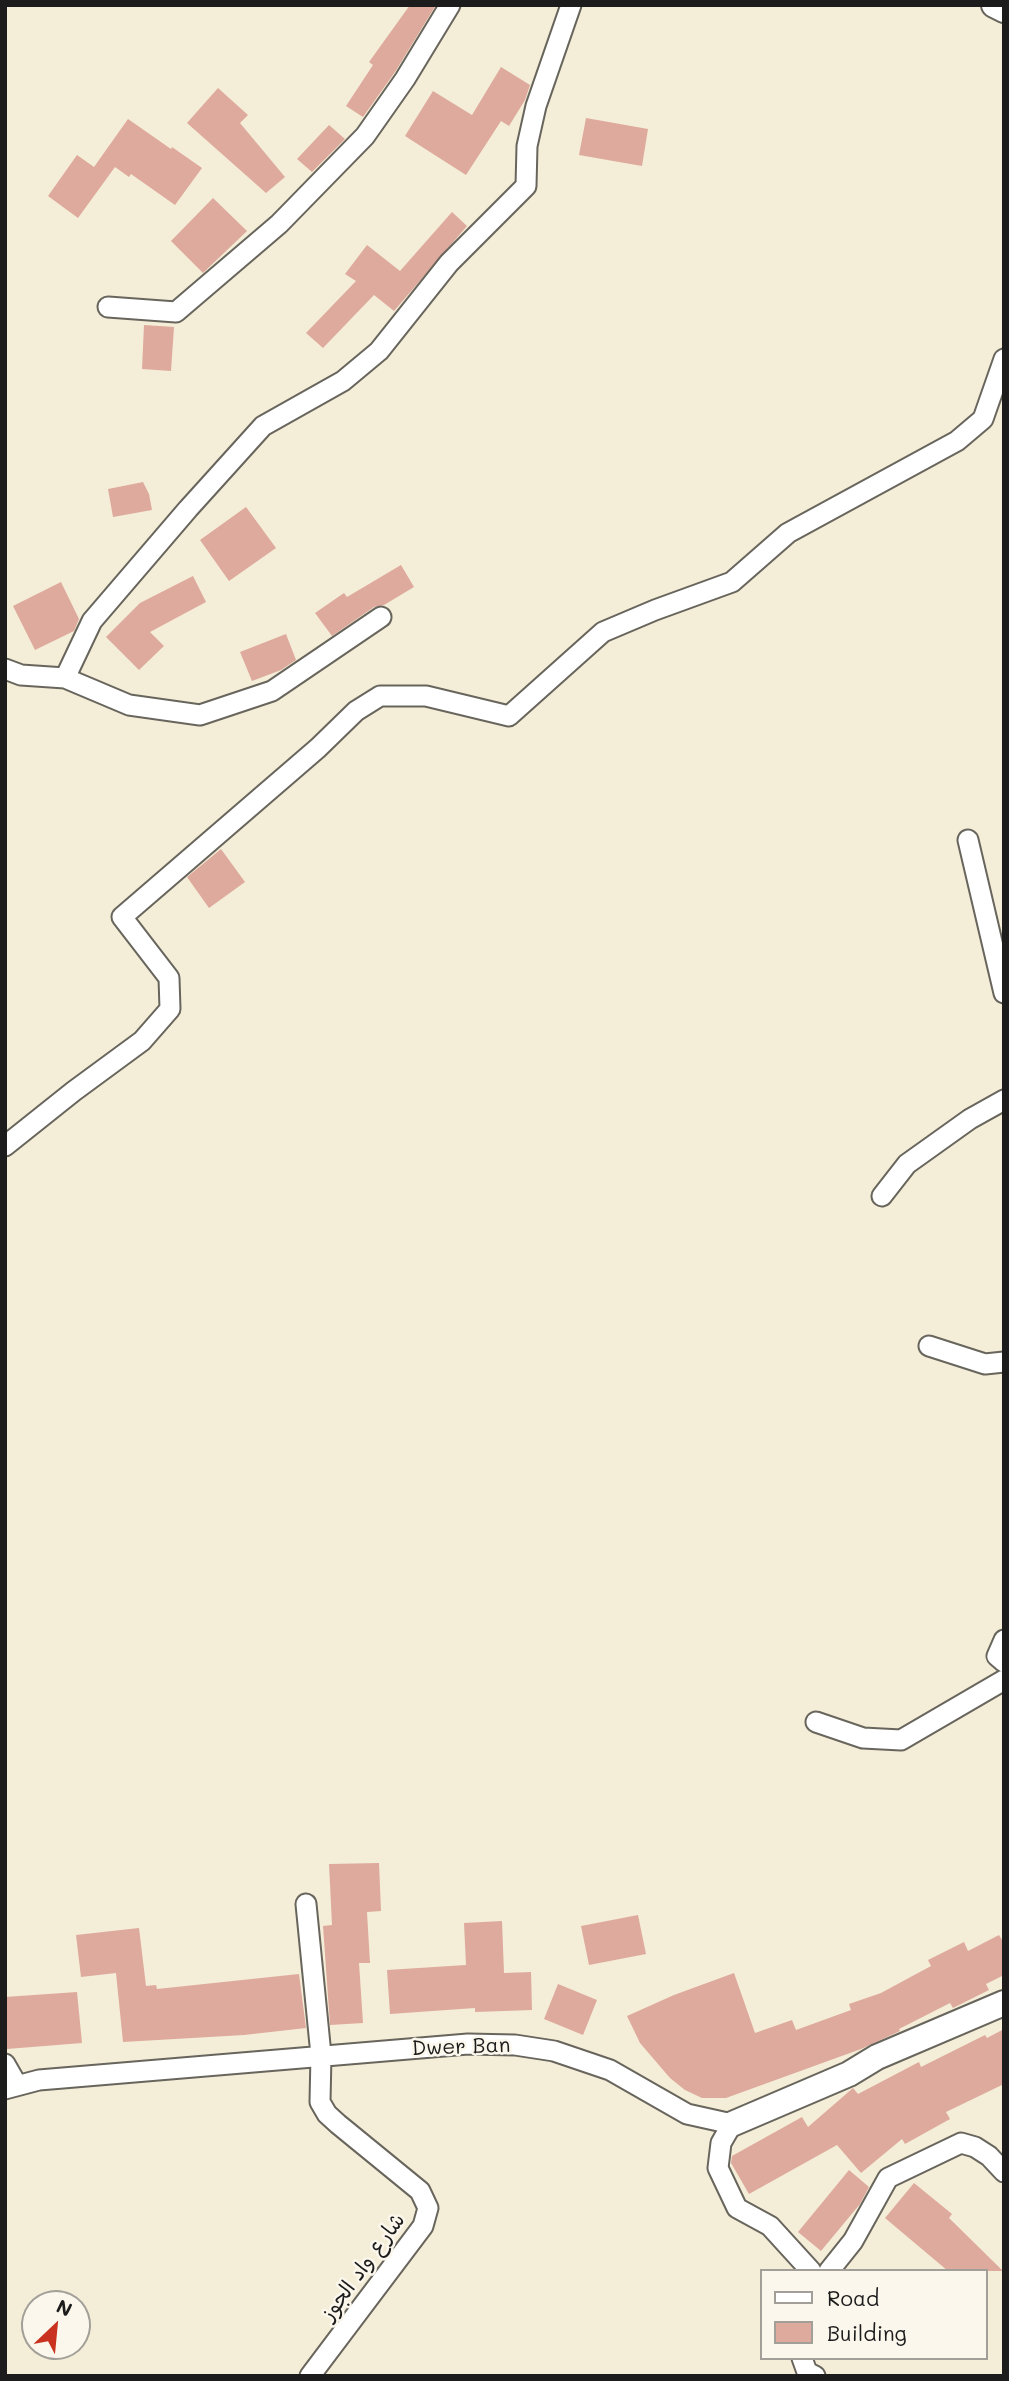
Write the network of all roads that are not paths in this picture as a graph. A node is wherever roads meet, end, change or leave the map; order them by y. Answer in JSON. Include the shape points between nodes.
{"nodes":[{"id":1,"x":450,"y":5,"type":"edge"},
{"id":2,"x":571,"y":5,"type":"edge"},
{"id":3,"x":993,"y":5,"type":"edge"},
{"id":4,"x":1004,"y":10,"type":"edge"},
{"id":5,"x":108,"y":307,"type":"dead end"},
{"id":6,"x":1004,"y":359,"type":"edge"},
{"id":7,"x":381,"y":617,"type":"dead end"},
{"id":8,"x":5,"y":669,"type":"edge"},
{"id":9,"x":65,"y":678,"type":"junction"},
{"id":10,"x":968,"y":839,"type":"dead end"},
{"id":11,"x":1004,"y":993,"type":"edge"},
{"id":12,"x":1004,"y":1100,"type":"edge"},
{"id":13,"x":5,"y":1146,"type":"edge"},
{"id":14,"x":882,"y":1196,"type":"dead end"},
{"id":15,"x":929,"y":1346,"type":"dead end"},
{"id":16,"x":1004,"y":1362,"type":"edge"},
{"id":17,"x":1004,"y":1640,"type":"edge"},
{"id":18,"x":1004,"y":1662,"type":"edge"},
{"id":19,"x":1004,"y":1680,"type":"edge"},
{"id":20,"x":816,"y":1722,"type":"dead end"},
{"id":21,"x":306,"y":1904,"type":"dead end"},
{"id":22,"x":1004,"y":2003,"type":"edge"},
{"id":23,"x":321,"y":2055,"type":"junction"},
{"id":24,"x":5,"y":2064,"type":"edge"},
{"id":25,"x":11,"y":2087,"type":"edge"},
{"id":26,"x":732,"y":2124,"type":"junction"},
{"id":27,"x":1004,"y":2172,"type":"edge"},
{"id":28,"x":809,"y":2269,"type":"edge"},
{"id":29,"x":831,"y":2269,"type":"edge"},
{"id":30,"x":310,"y":2376,"type":"edge"}],
"edges":[{"from":1,"to":5,"type":"street","via":[[365,136],[279,224],[176,312]]},
{"from":2,"to":9,"type":"street","via":[[536,106],[527,146],[526,186],[449,263],[379,351],[343,381],[263,426],[92,621]]},
{"from":3,"to":4,"type":"street"},
{"from":6,"to":13,"type":"street","via":[[983,419],[957,441],[789,533],[732,582],[603,632],[509,716],[426,696],[380,696],[356,711],[122,917],[169,978],[170,1009],[142,1041]]},
{"from":7,"to":9,"type":"street","via":[[272,691],[200,715],[129,705]]},
{"from":8,"to":9,"type":"street","via":[[21,675]]},
{"from":10,"to":11,"type":"street"},
{"from":12,"to":14,"type":"street","via":[[907,1164]]},
{"from":15,"to":16,"type":"street","via":[[985,1364]]},
{"from":17,"to":18,"type":"street","via":[[998,1656]]},
{"from":19,"to":20,"type":"street","via":[[901,1740],[863,1738]]},
{"from":21,"to":23,"type":"street"},
{"from":22,"to":26,"type":"street"},
{"from":23,"to":25,"type":"street","name":"Dwer Ban","via":[[39,2080]]},
{"from":23,"to":26,"type":"street","name":"Dwer Ban","via":[[487,2043],[544,2049],[610,2070],[687,2114]]},
{"from":23,"to":30,"type":"street","name":"شارع واد الجوز","via":[[320,2102],[327,2114],[420,2191],[428,2213],[423,2226]]},
{"from":24,"to":25,"type":"street"},
{"from":26,"to":28,"type":"street","via":[[721,2143],[718,2168],[737,2208],[770,2226]]},
{"from":27,"to":29,"type":"street","via":[[989,2156],[961,2143],[888,2178],[853,2241]]}]}
